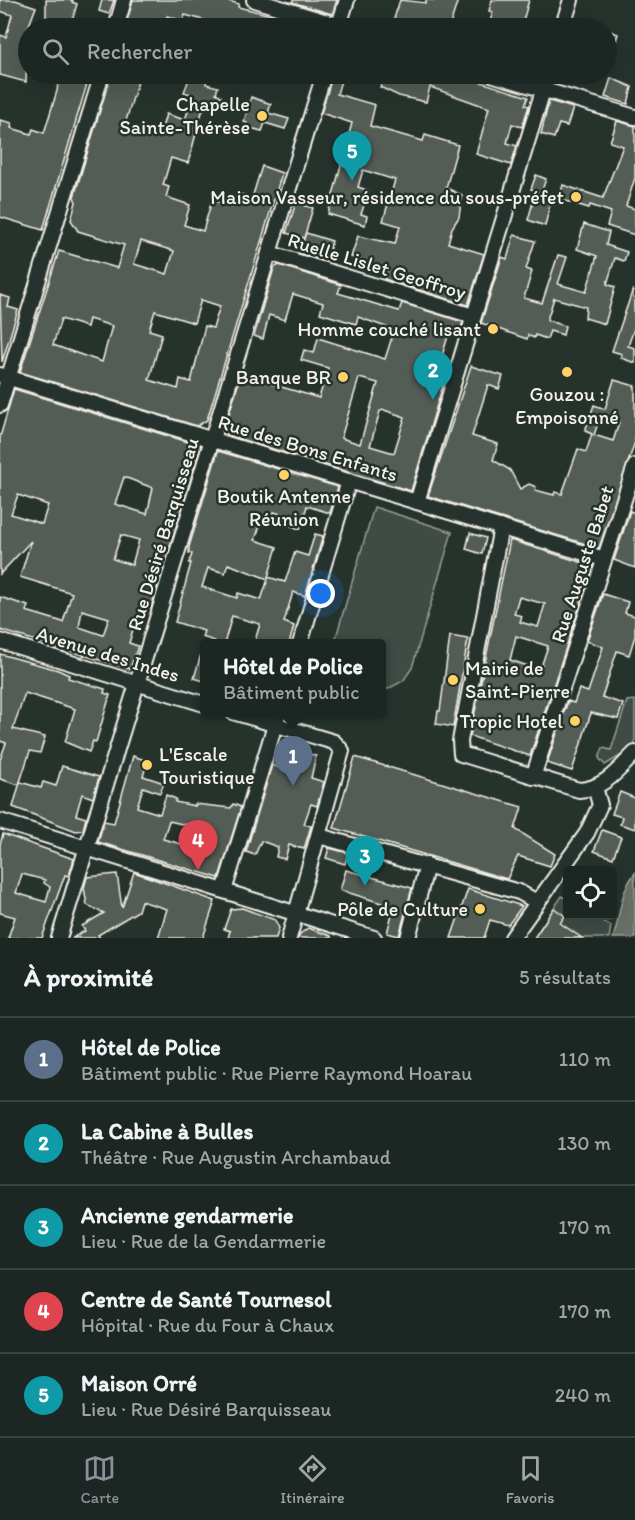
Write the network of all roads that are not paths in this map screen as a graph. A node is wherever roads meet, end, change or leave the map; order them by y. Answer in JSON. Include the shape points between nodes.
{"nodes":[{"id":1,"x":124,"y":0,"type":"edge"},
{"id":2,"x":254,"y":0,"type":"edge"},
{"id":3,"x":347,"y":0,"type":"edge"},
{"id":4,"x":571,"y":0,"type":"edge"},
{"id":5,"x":119,"y":18,"type":"edge"},
{"id":6,"x":310,"y":18,"type":"edge"},
{"id":7,"x":343,"y":18,"type":"edge"},
{"id":8,"x":565,"y":18,"type":"edge"},
{"id":9,"x":99,"y":84,"type":"edge"},
{"id":10,"x":321,"y":84,"type":"edge"},
{"id":11,"x":524,"y":84,"type":"edge"},
{"id":12,"x":545,"y":84,"type":"edge"},
{"id":13,"x":543,"y":90,"type":"junction"},
{"id":14,"x":635,"y":117,"type":"edge"},
{"id":15,"x":269,"y":253,"type":"junction"},
{"id":16,"x":473,"y":316,"type":"junction"},
{"id":17,"x":4,"y":376,"type":"edge"},
{"id":18,"x":0,"y":405,"type":"edge"},
{"id":19,"x":213,"y":440,"type":"junction"},
{"id":20,"x":635,"y":466,"type":"edge"},
{"id":21,"x":349,"y":481,"type":"junction"},
{"id":22,"x":417,"y":502,"type":"junction"},
{"id":23,"x":501,"y":527,"type":"junction"},
{"id":24,"x":604,"y":559,"type":"junction"},
{"id":25,"x":302,"y":639,"type":"edge"},
{"id":26,"x":0,"y":641,"type":"edge"},
{"id":27,"x":137,"y":683,"type":"junction"},
{"id":28,"x":200,"y":703,"type":"edge"},
{"id":29,"x":277,"y":719,"type":"edge"},
{"id":30,"x":635,"y":753,"type":"edge"},
{"id":31,"x":532,"y":777,"type":"junction"},
{"id":32,"x":595,"y":787,"type":"junction"},
{"id":33,"x":0,"y":821,"type":"edge"},
{"id":34,"x":319,"y":836,"type":"junction"},
{"id":35,"x":85,"y":848,"type":"junction"},
{"id":36,"x":427,"y":865,"type":"junction"},
{"id":37,"x":224,"y":891,"type":"junction"},
{"id":38,"x":537,"y":903,"type":"junction"},
{"id":39,"x":296,"y":914,"type":"junction"},
{"id":40,"x":59,"y":938,"type":"edge"},
{"id":41,"x":289,"y":938,"type":"edge"},
{"id":42,"x":374,"y":938,"type":"edge"},
{"id":43,"x":408,"y":938,"type":"edge"},
{"id":44,"x":512,"y":938,"type":"edge"}],
"edges":[{"from":1,"to":5,"type":"street"},
{"from":2,"to":6,"type":"street"},
{"from":3,"to":7,"type":"street"},
{"from":4,"to":8,"type":"street"},
{"from":9,"to":17,"type":"street"},
{"from":10,"to":15,"type":"street","name":"Rue Désiré Barquisseau"},
{"from":11,"to":13,"type":"street"},
{"from":12,"to":13,"type":"street"},
{"from":13,"to":14,"type":"street"},
{"from":13,"to":16,"type":"street"},
{"from":15,"to":16,"type":"street","name":"Ruelle Lislet Geoffroy"},
{"from":15,"to":19,"type":"street","name":"Rue Désiré Barquisseau"},
{"from":16,"to":22,"type":"street"},
{"from":17,"to":18,"type":"street"},
{"from":17,"to":19,"type":"street","name":"Rue des Bons Enfants"},
{"from":19,"to":21,"type":"street","name":"Rue des Bons Enfants"},
{"from":19,"to":27,"type":"street","name":"Rue Désiré Barquisseau"},
{"from":20,"to":24,"type":"street","name":"Rue Auguste Babet"},
{"from":21,"to":22,"type":"street","name":"Rue des Bons Enfants"},
{"from":21,"to":25,"type":"street"},
{"from":22,"to":23,"type":"street","name":"Rue des Bons Enfants"},
{"from":23,"to":24,"type":"street","name":"Rue des Bons Enfants"},
{"from":23,"to":31,"type":"street","via":[[460,741],[461,754]]},
{"from":24,"to":31,"type":"street","name":"Rue Auguste Babet"},
{"from":26,"to":27,"type":"street","name":"Avenue des Indes"},
{"from":27,"to":28,"type":"street","name":"Avenue des Indes"},
{"from":27,"to":35,"type":"street","name":"Rue Désiré Barquisseau"},
{"from":29,"to":34,"type":"street","via":[[334,742],[342,751]]},
{"from":29,"to":37,"type":"street"},
{"from":30,"to":32,"type":"street"},
{"from":31,"to":32,"type":"street","via":[[570,788]]},
{"from":32,"to":38,"type":"street","via":[[600,805],[587,833]]},
{"from":33,"to":35,"type":"street"},
{"from":34,"to":36,"type":"street"},
{"from":34,"to":39,"type":"street"},
{"from":35,"to":37,"type":"street"},
{"from":35,"to":40,"type":"street","name":"Rue Désiré Barquisseau"},
{"from":36,"to":38,"type":"street","via":[[519,892]]},
{"from":36,"to":43,"type":"street"},
{"from":37,"to":39,"type":"street"},
{"from":38,"to":44,"type":"street"},
{"from":39,"to":41,"type":"street"},
{"from":39,"to":42,"type":"street"}]}
